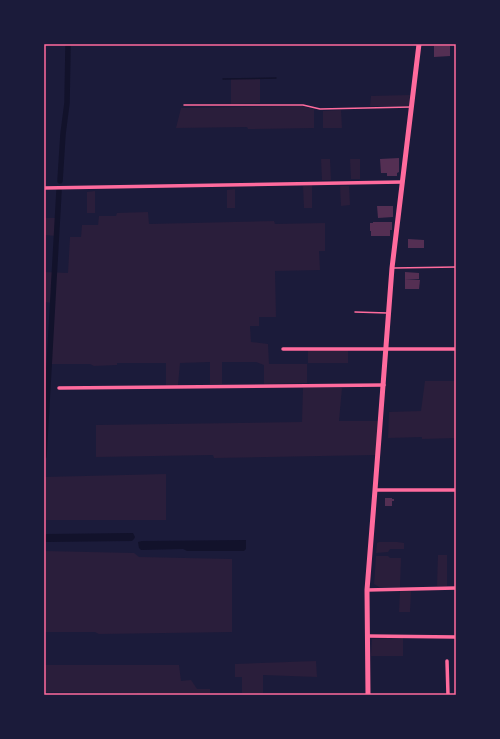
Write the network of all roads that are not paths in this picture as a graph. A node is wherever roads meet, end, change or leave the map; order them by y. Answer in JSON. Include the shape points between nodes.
{"nodes":[{"id":1,"x":419,"y":44,"type":"edge"},
{"id":2,"x":184,"y":105,"type":"dead end"},
{"id":3,"x":411,"y":108,"type":"junction"},
{"id":4,"x":402,"y":182,"type":"junction"},
{"id":5,"x":44,"y":188,"type":"edge"},
{"id":6,"x":456,"y":267,"type":"edge"},
{"id":7,"x":392,"y":268,"type":"junction"},
{"id":8,"x":355,"y":312,"type":"dead end"},
{"id":9,"x":389,"y":313,"type":"junction"},
{"id":10,"x":283,"y":348,"type":"dead end"},
{"id":11,"x":386,"y":348,"type":"junction"},
{"id":12,"x":456,"y":348,"type":"edge"},
{"id":13,"x":384,"y":385,"type":"junction"},
{"id":14,"x":59,"y":388,"type":"dead end"},
{"id":15,"x":375,"y":490,"type":"junction"},
{"id":16,"x":456,"y":490,"type":"edge"},
{"id":17,"x":456,"y":588,"type":"edge"},
{"id":18,"x":367,"y":590,"type":"junction"},
{"id":19,"x":368,"y":636,"type":"junction"},
{"id":20,"x":456,"y":637,"type":"edge"},
{"id":21,"x":447,"y":661,"type":"dead end"},
{"id":22,"x":368,"y":695,"type":"edge"},
{"id":23,"x":448,"y":695,"type":"edge"}],
"edges":[{"from":1,"to":3,"type":"main road"},
{"from":2,"to":3,"type":"lane","via":[[302,105],[320,109]]},
{"from":3,"to":4,"type":"main road"},
{"from":4,"to":5,"type":"street"},
{"from":4,"to":7,"type":"main road"},
{"from":6,"to":7,"type":"lane"},
{"from":7,"to":9,"type":"main road"},
{"from":8,"to":9,"type":"lane"},
{"from":9,"to":11,"type":"main road"},
{"from":10,"to":11,"type":"street"},
{"from":11,"to":12,"type":"street"},
{"from":11,"to":13,"type":"main road"},
{"from":13,"to":14,"type":"street"},
{"from":13,"to":15,"type":"main road"},
{"from":15,"to":16,"type":"street"},
{"from":15,"to":18,"type":"main road"},
{"from":17,"to":18,"type":"street"},
{"from":18,"to":19,"type":"main road"},
{"from":19,"to":20,"type":"street"},
{"from":19,"to":22,"type":"main road"},
{"from":21,"to":23,"type":"street"}]}
